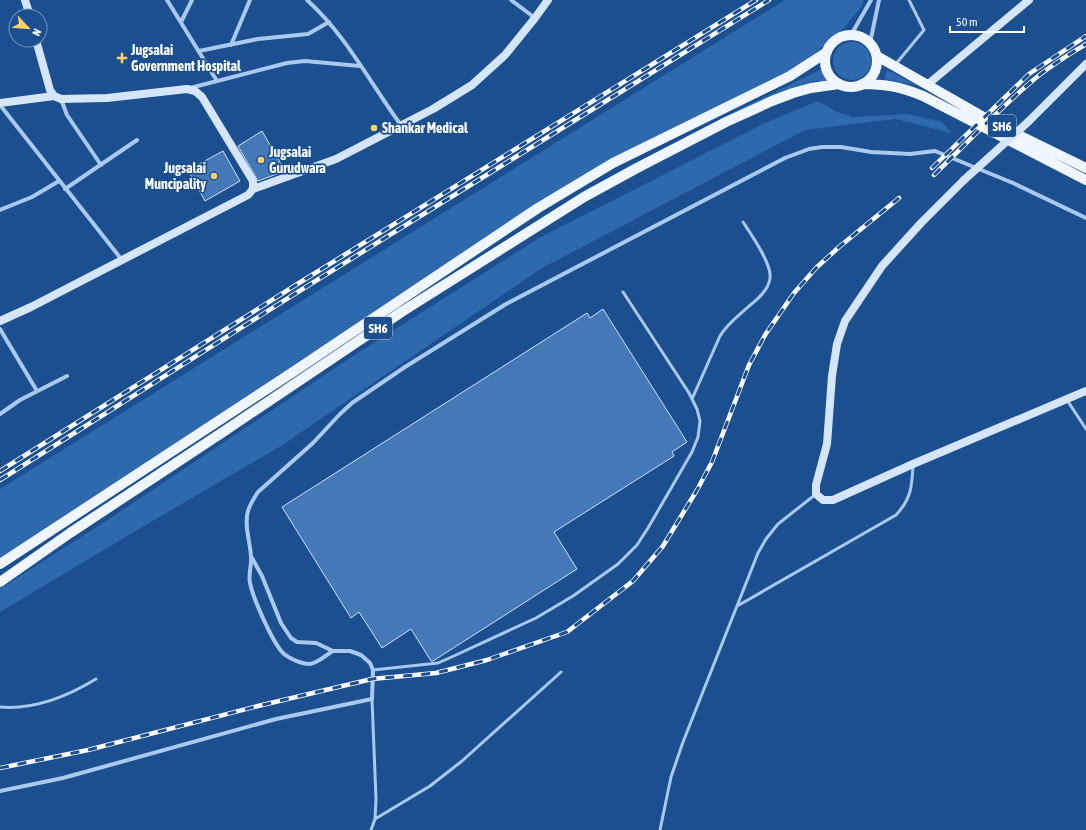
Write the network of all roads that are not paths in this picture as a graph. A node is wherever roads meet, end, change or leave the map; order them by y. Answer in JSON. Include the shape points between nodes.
{"nodes":[{"id":1,"x":167,"y":0,"type":"edge"},
{"id":2,"x":192,"y":0,"type":"edge"},
{"id":3,"x":250,"y":0,"type":"edge"},
{"id":4,"x":307,"y":0,"type":"edge"},
{"id":5,"x":511,"y":0,"type":"edge"},
{"id":6,"x":548,"y":0,"type":"edge"},
{"id":7,"x":871,"y":0,"type":"edge"},
{"id":8,"x":879,"y":0,"type":"edge"},
{"id":9,"x":909,"y":0,"type":"edge"},
{"id":10,"x":1028,"y":0,"type":"edge"},
{"id":11,"x":536,"y":18,"type":"junction"},
{"id":12,"x":181,"y":22,"type":"junction"},
{"id":13,"x":329,"y":22,"type":"junction"},
{"id":14,"x":851,"y":34,"type":"junction"},
{"id":15,"x":870,"y":43,"type":"junction"},
{"id":16,"x":231,"y":45,"type":"junction"},
{"id":17,"x":38,"y":48,"type":"edge"},
{"id":18,"x":199,"y":51,"type":"junction"},
{"id":19,"x":827,"y":52,"type":"junction"},
{"id":20,"x":877,"y":56,"type":"junction"},
{"id":21,"x":1086,"y":64,"type":"edge"},
{"id":22,"x":360,"y":66,"type":"junction"},
{"id":23,"x":894,"y":66,"type":"junction"},
{"id":24,"x":217,"y":81,"type":"junction"},
{"id":25,"x":839,"y":84,"type":"junction"},
{"id":26,"x":862,"y":84,"type":"junction"},
{"id":27,"x":927,"y":85,"type":"junction"},
{"id":28,"x":187,"y":89,"type":"junction"},
{"id":29,"x":57,"y":97,"type":"junction"},
{"id":30,"x":0,"y":104,"type":"edge"},
{"id":31,"x":401,"y":125,"type":"junction"},
{"id":32,"x":137,"y":140,"type":"dead end"},
{"id":33,"x":101,"y":165,"type":"junction"},
{"id":34,"x":1086,"y":168,"type":"edge"},
{"id":35,"x":1086,"y":180,"type":"edge"},
{"id":36,"x":59,"y":181,"type":"junction"},
{"id":37,"x":253,"y":188,"type":"junction"},
{"id":38,"x":65,"y":189,"type":"junction"},
{"id":39,"x":0,"y":210,"type":"edge"},
{"id":40,"x":1086,"y":218,"type":"edge"},
{"id":41,"x":744,"y":222,"type":"dead end"},
{"id":42,"x":122,"y":260,"type":"junction"},
{"id":43,"x":623,"y":292,"type":"dead end"},
{"id":44,"x":0,"y":321,"type":"edge"},
{"id":45,"x":0,"y":329,"type":"edge"},
{"id":46,"x":67,"y":376,"type":"dead end"},
{"id":47,"x":37,"y":391,"type":"junction"},
{"id":48,"x":1086,"y":391,"type":"edge"},
{"id":49,"x":692,"y":399,"type":"junction"},
{"id":50,"x":1067,"y":400,"type":"junction"},
{"id":51,"x":0,"y":414,"type":"edge"},
{"id":52,"x":1086,"y":428,"type":"edge"},
{"id":53,"x":913,"y":464,"type":"junction"},
{"id":54,"x":816,"y":494,"type":"junction"},
{"id":55,"x":252,"y":558,"type":"junction"},
{"id":56,"x":0,"y":564,"type":"edge"},
{"id":57,"x":0,"y":582,"type":"edge"},
{"id":58,"x":739,"y":605,"type":"junction"},
{"id":59,"x":333,"y":651,"type":"junction"},
{"id":60,"x":373,"y":670,"type":"junction"},
{"id":61,"x":562,"y":672,"type":"dead end"},
{"id":62,"x":96,"y":679,"type":"dead end"},
{"id":63,"x":372,"y":699,"type":"junction"},
{"id":64,"x":0,"y":707,"type":"edge"},
{"id":65,"x":0,"y":791,"type":"edge"},
{"id":66,"x":375,"y":819,"type":"junction"},
{"id":67,"x":372,"y":830,"type":"edge"},
{"id":68,"x":660,"y":830,"type":"edge"}],
"edges":[{"from":1,"to":12,"type":"street"},
{"from":2,"to":12,"type":"street"},
{"from":3,"to":16,"type":"street"},
{"from":4,"to":13,"type":"street"},
{"from":5,"to":11,"type":"street"},
{"from":6,"to":11,"type":"street"},
{"from":7,"to":14,"type":"street"},
{"from":8,"to":15,"type":"street"},
{"from":9,"to":23,"type":"lane","via":[[924,30]]},
{"from":10,"to":27,"type":"street"},
{"from":11,"to":31,"type":"street","via":[[505,55],[472,85]]},
{"from":12,"to":18,"type":"street"},
{"from":13,"to":16,"type":"street","via":[[308,34],[258,39]]},
{"from":13,"to":22,"type":"street"},
{"from":14,"to":15,"type":"main road"},
{"from":14,"to":19,"type":"main road","number":"SH6","via":[[832,43]]},
{"from":15,"to":20,"type":"main road"},
{"from":16,"to":18,"type":"street"},
{"from":17,"to":29,"type":"street","via":[[50,90]]},
{"from":18,"to":24,"type":"street"},
{"from":19,"to":25,"type":"main road","via":[[827,70],[832,79]]},
{"from":19,"to":56,"type":"main road","number":"SH6","via":[[783,79],[613,163],[538,208]]},
{"from":20,"to":23,"type":"main road","number":"SH6"},
{"from":20,"to":26,"type":"main road","via":[[874,73]]},
{"from":21,"to":54,"type":"street","bridge":true,"via":[[921,223],[882,266],[845,321],[836,344],[827,444]]},
{"from":22,"to":24,"type":"street","via":[[305,61],[287,63]]},
{"from":22,"to":31,"type":"street"},
{"from":23,"to":27,"type":"main road","number":"SH6"},
{"from":24,"to":28,"type":"street"},
{"from":25,"to":26,"type":"main road","number":"SH6","via":[[854,87]]},
{"from":25,"to":57,"type":"main road","number":"SH6","via":[[811,88],[772,101],[584,197],[403,311],[70,532]]},
{"from":26,"to":35,"type":"main road","number":"SH6","via":[[900,87],[924,96]]},
{"from":27,"to":34,"type":"main road","number":"SH6"},
{"from":28,"to":29,"type":"street","via":[[107,98]]},
{"from":28,"to":37,"type":"street","via":[[202,97],[253,181]]},
{"from":29,"to":30,"type":"street"},
{"from":29,"to":33,"type":"street"},
{"from":30,"to":36,"type":"street"},
{"from":31,"to":37,"type":"street","via":[[336,159]]},
{"from":32,"to":33,"type":"street"},
{"from":33,"to":38,"type":"street"},
{"from":36,"to":38,"type":"street"},
{"from":36,"to":39,"type":"street","via":[[32,197]]},
{"from":37,"to":42,"type":"street","via":[[248,195]]},
{"from":38,"to":42,"type":"street"},
{"from":40,"to":55,"type":"street","via":[[1013,183],[935,151],[910,154],[822,147],[785,158],[506,304],[352,403],[313,444],[258,492],[252,501],[247,511],[246,523]]},
{"from":41,"to":49,"type":"lane","via":[[768,264],[769,284],[759,298],[725,327]]},
{"from":42,"to":44,"type":"street"},
{"from":43,"to":49,"type":"lane"},
{"from":45,"to":47,"type":"street"},
{"from":46,"to":47,"type":"street"},
{"from":47,"to":51,"type":"street"},
{"from":48,"to":50,"type":"street"},
{"from":49,"to":60,"type":"lane","via":[[700,421],[698,437],[692,452],[648,528],[618,564],[536,618],[438,663]]},
{"from":50,"to":52,"type":"lane"},
{"from":50,"to":53,"type":"street"},
{"from":53,"to":54,"type":"street","via":[[833,500],[823,500]]},
{"from":53,"to":58,"type":"lane","via":[[909,497],[896,515]]},
{"from":54,"to":58,"type":"lane","via":[[778,524],[766,539],[758,553]]},
{"from":55,"to":59,"type":"street","via":[[281,623],[291,638],[297,642],[316,643]]},
{"from":55,"to":59,"type":"street","via":[[250,582],[255,602],[282,651],[291,658],[311,664]]},
{"from":58,"to":68,"type":"lane","via":[[683,742]]},
{"from":59,"to":60,"type":"street","via":[[350,651],[361,655],[370,663]]},
{"from":60,"to":63,"type":"street"},
{"from":61,"to":66,"type":"lane","via":[[462,761],[430,786]]},
{"from":62,"to":64,"type":"lane","via":[[58,699],[12,708]]},
{"from":63,"to":65,"type":"street","via":[[276,719],[63,778]]},
{"from":63,"to":66,"type":"lane"},
{"from":66,"to":67,"type":"lane"}]}
